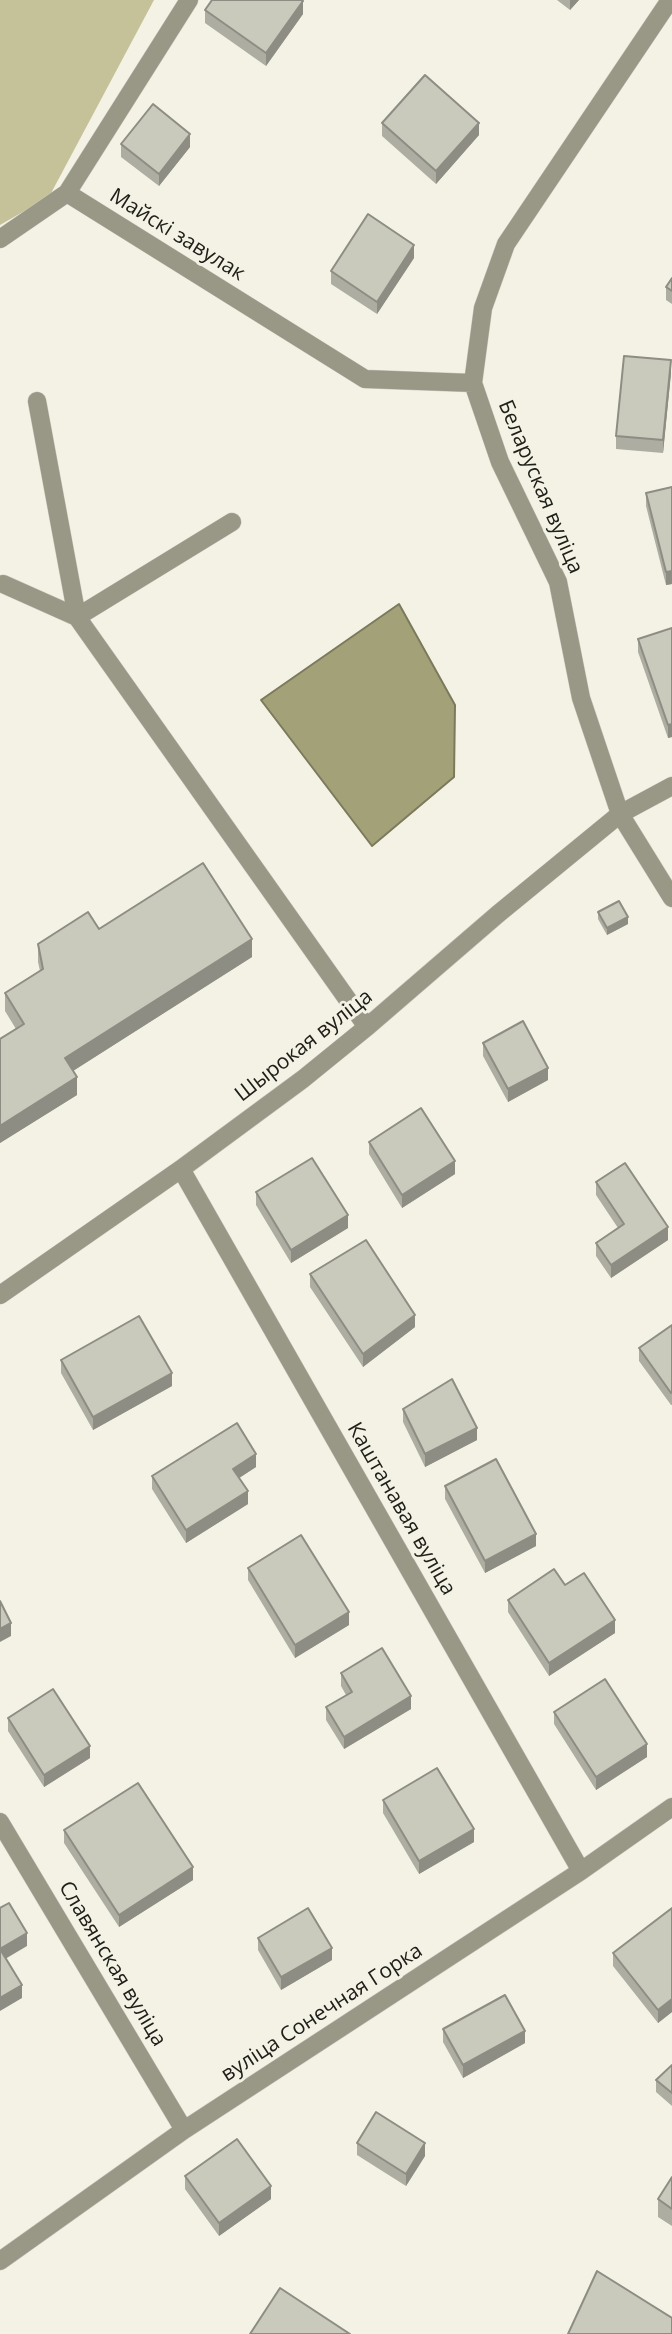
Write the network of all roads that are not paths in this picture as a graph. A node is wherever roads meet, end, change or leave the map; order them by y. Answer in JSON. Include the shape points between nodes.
{"nodes":[{"id":1,"x":190,"y":0,"type":"edge"},
{"id":2,"x":670,"y":0,"type":"edge"},
{"id":3,"x":67,"y":193,"type":"junction"},
{"id":4,"x":0,"y":239,"type":"edge"},
{"id":5,"x":473,"y":383,"type":"junction"},
{"id":6,"x":37,"y":401,"type":"dead end"},
{"id":7,"x":232,"y":522,"type":"dead end"},
{"id":8,"x":3,"y":584,"type":"dead end"},
{"id":9,"x":77,"y":617,"type":"junction"},
{"id":10,"x":672,"y":786,"type":"edge"},
{"id":11,"x":620,"y":814,"type":"junction"},
{"id":12,"x":672,"y":898,"type":"edge"},
{"id":13,"x":367,"y":1027,"type":"junction"},
{"id":14,"x":181,"y":1169,"type":"junction"},
{"id":15,"x":0,"y":1295,"type":"edge"},
{"id":16,"x":672,"y":1807,"type":"edge"},
{"id":17,"x":0,"y":1822,"type":"edge"},
{"id":18,"x":581,"y":1871,"type":"junction"},
{"id":19,"x":184,"y":2130,"type":"junction"},
{"id":20,"x":0,"y":2262,"type":"edge"}],
"edges":[{"from":1,"to":3,"type":"street"},
{"from":2,"to":5,"type":"street","name":"Беларуская вуліца","via":[[506,244],[483,308]]},
{"from":3,"to":4,"type":"street"},
{"from":3,"to":5,"type":"street","name":"Майскі завулак","via":[[365,379]]},
{"from":5,"to":11,"type":"street","name":"Беларуская вуліца","via":[[500,462],[558,582],[581,698]]},
{"from":6,"to":9,"type":"street"},
{"from":7,"to":9,"type":"street"},
{"from":8,"to":9,"type":"street"},
{"from":9,"to":13,"type":"street"},
{"from":10,"to":11,"type":"street","name":"Шырокая вуліца"},
{"from":11,"to":12,"type":"street","name":"Беларуская вуліца"},
{"from":11,"to":13,"type":"street","name":"Шырокая вуліца"},
{"from":13,"to":14,"type":"street","name":"Шырокая вуліца"},
{"from":14,"to":15,"type":"street","name":"Шырокая вуліца"},
{"from":14,"to":18,"type":"street","name":"Каштанавая вуліца"},
{"from":16,"to":18,"type":"street","name":"вуліца Сонечная Горка"},
{"from":17,"to":19,"type":"street","name":"Славянская вуліца"},
{"from":18,"to":19,"type":"street","name":"вуліца Сонечная Горка"},
{"from":19,"to":20,"type":"street","name":"вуліца Сонечная Горка"}]}
